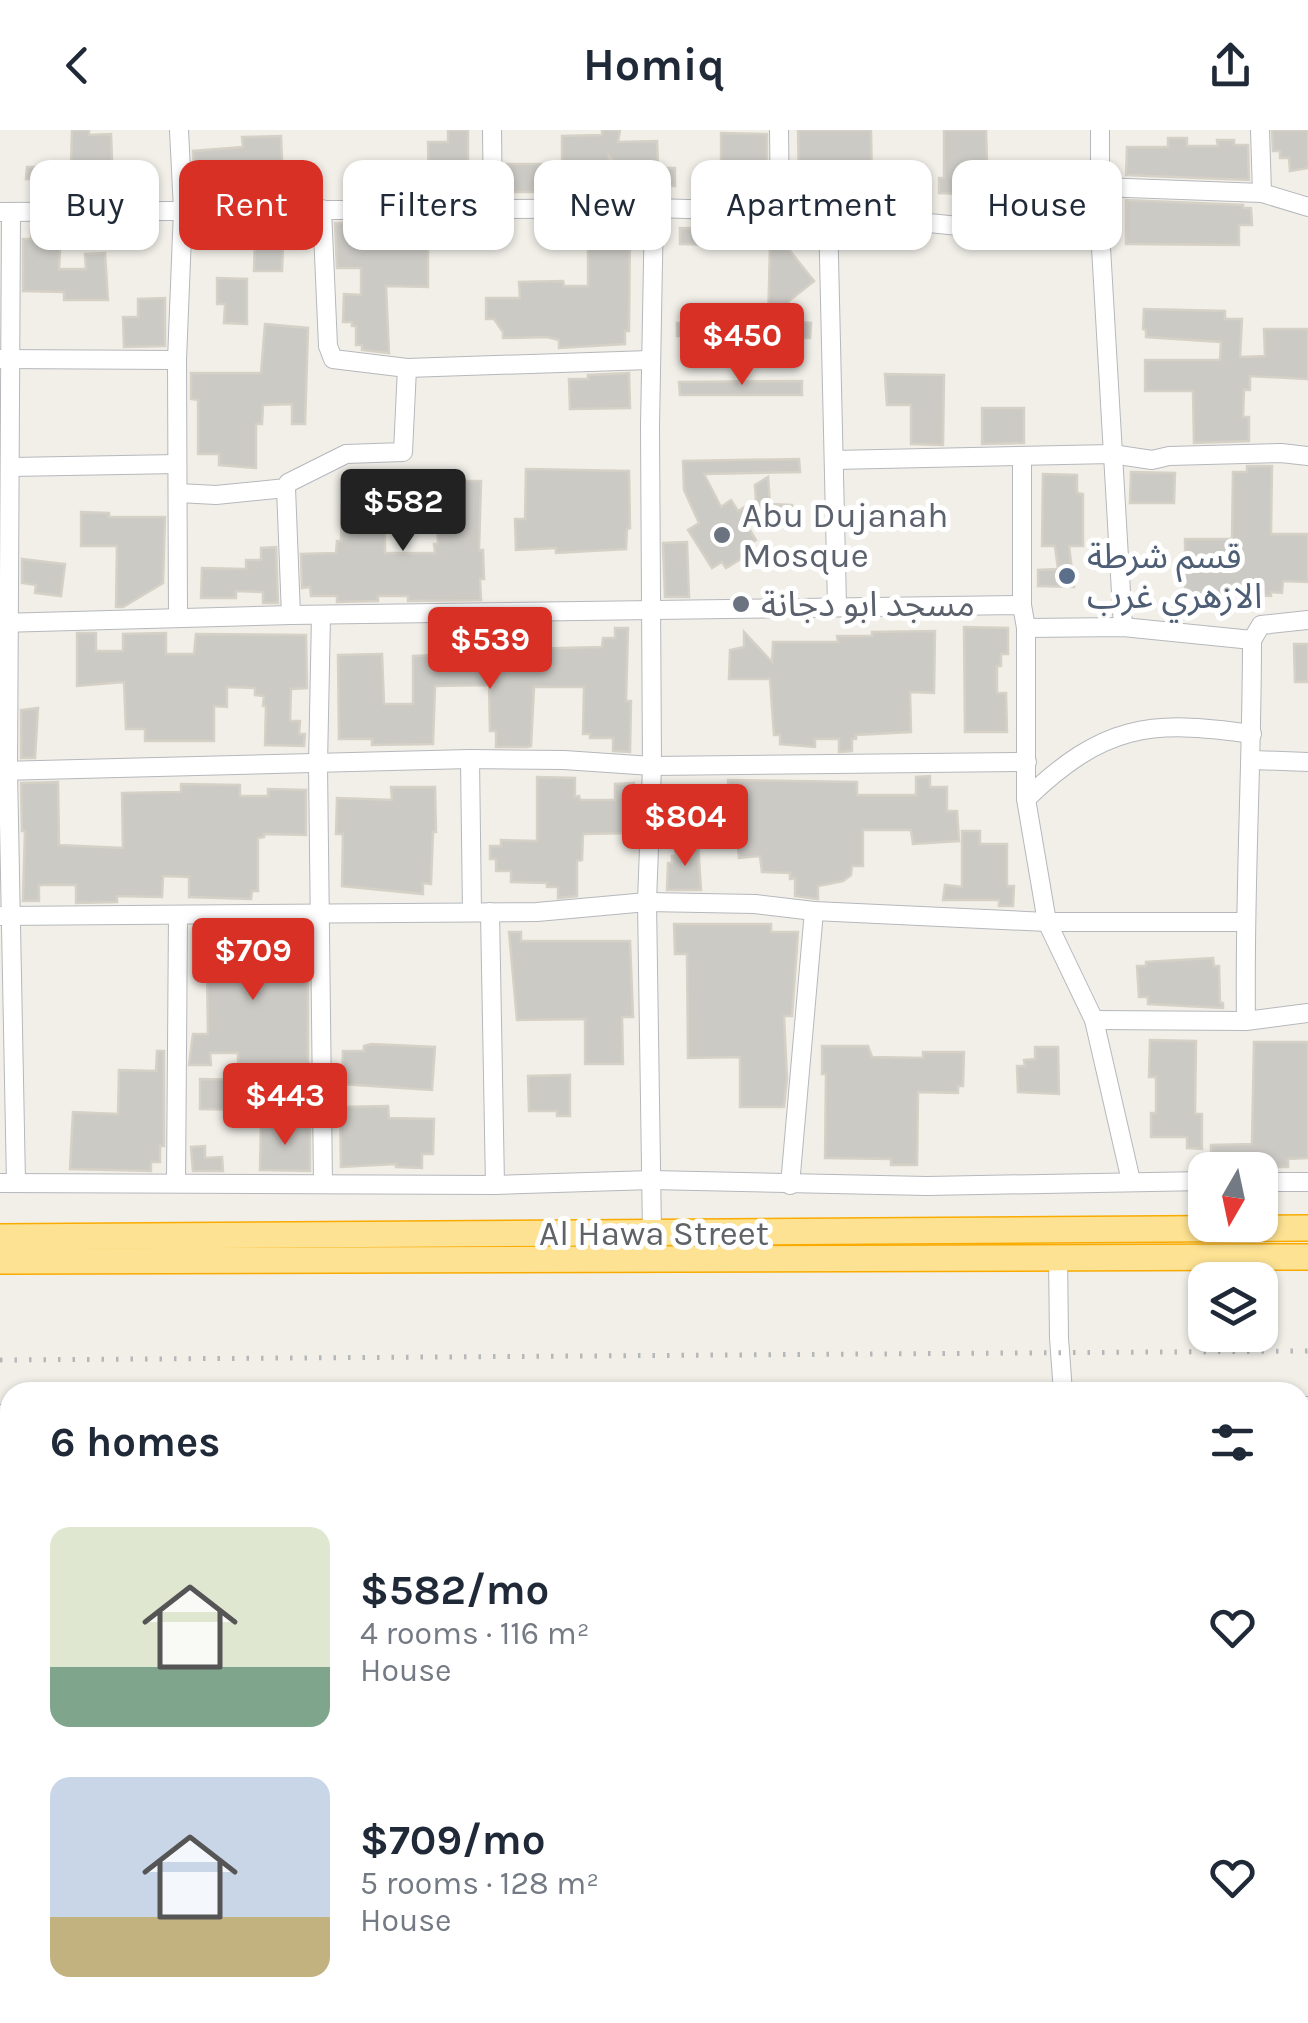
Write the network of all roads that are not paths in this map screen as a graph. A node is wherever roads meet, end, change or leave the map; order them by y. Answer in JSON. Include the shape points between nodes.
{"nodes":[{"id":1,"x":179,"y":130,"type":"edge"},
{"id":2,"x":492,"y":130,"type":"edge"},
{"id":3,"x":779,"y":130,"type":"edge"},
{"id":4,"x":1100,"y":130,"type":"edge"},
{"id":5,"x":1260,"y":130,"type":"edge"},
{"id":6,"x":180,"y":160,"type":"edge"},
{"id":7,"x":492,"y":160,"type":"edge"},
{"id":8,"x":779,"y":160,"type":"edge"},
{"id":9,"x":1101,"y":160,"type":"edge"},
{"id":10,"x":1122,"y":189,"type":"edge"},
{"id":11,"x":1262,"y":193,"type":"junction"},
{"id":12,"x":1308,"y":207,"type":"edge"},
{"id":13,"x":179,"y":210,"type":"edge"},
{"id":14,"x":6,"y":212,"type":"edge"},
{"id":15,"x":323,"y":228,"type":"edge"},
{"id":16,"x":181,"y":250,"type":"edge"},
{"id":17,"x":653,"y":250,"type":"edge"},
{"id":18,"x":829,"y":250,"type":"edge"},
{"id":19,"x":1101,"y":250,"type":"edge"},
{"id":20,"x":4,"y":359,"type":"edge"},
{"id":21,"x":177,"y":360,"type":"junction"},
{"id":22,"x":650,"y":360,"type":"junction"},
{"id":23,"x":407,"y":368,"type":"junction"},
{"id":24,"x":1112,"y":454,"type":"junction"},
{"id":25,"x":1308,"y":456,"type":"edge"},
{"id":26,"x":1022,"y":457,"type":"junction"},
{"id":27,"x":834,"y":460,"type":"junction"},
{"id":28,"x":177,"y":464,"type":"junction"},
{"id":29,"x":11,"y":467,"type":"junction"},
{"id":30,"x":286,"y":488,"type":"junction"},
{"id":31,"x":178,"y":493,"type":"junction"},
{"id":32,"x":837,"y":606,"type":"junction"},
{"id":33,"x":1022,"y":606,"type":"junction"},
{"id":34,"x":649,"y":610,"type":"junction"},
{"id":35,"x":291,"y":615,"type":"junction"},
{"id":36,"x":321,"y":616,"type":"junction"},
{"id":37,"x":178,"y":618,"type":"junction"},
{"id":38,"x":1308,"y":620,"type":"edge"},
{"id":39,"x":5,"y":623,"type":"edge"},
{"id":40,"x":1123,"y":627,"type":"junction"},
{"id":41,"x":1026,"y":628,"type":"junction"},
{"id":42,"x":1252,"y":640,"type":"junction"},
{"id":43,"x":1252,"y":734,"type":"junction"},
{"id":44,"x":470,"y":760,"type":"junction"},
{"id":45,"x":1252,"y":760,"type":"junction"},
{"id":46,"x":1027,"y":762,"type":"junction"},
{"id":47,"x":1308,"y":762,"type":"edge"},
{"id":48,"x":318,"y":765,"type":"junction"},
{"id":49,"x":652,"y":766,"type":"junction"},
{"id":50,"x":4,"y":771,"type":"edge"},
{"id":51,"x":1026,"y":798,"type":"junction"},
{"id":52,"x":647,"y":902,"type":"junction"},
{"id":53,"x":481,"y":912,"type":"junction"},
{"id":54,"x":814,"y":912,"type":"junction"},
{"id":55,"x":321,"y":913,"type":"junction"},
{"id":56,"x":178,"y":915,"type":"junction"},
{"id":57,"x":4,"y":916,"type":"edge"},
{"id":58,"x":1047,"y":922,"type":"junction"},
{"id":59,"x":1244,"y":922,"type":"junction"},
{"id":60,"x":1308,"y":1013,"type":"edge"},
{"id":61,"x":1094,"y":1020,"type":"junction"},
{"id":62,"x":1246,"y":1021,"type":"junction"},
{"id":63,"x":652,"y":1180,"type":"junction"},
{"id":64,"x":1132,"y":1181,"type":"junction"},
{"id":65,"x":1188,"y":1181,"type":"edge"},
{"id":66,"x":1278,"y":1182,"type":"edge"},
{"id":67,"x":1308,"y":1182,"type":"edge"},
{"id":68,"x":8,"y":1183,"type":"edge"},
{"id":69,"x":176,"y":1183,"type":"junction"},
{"id":70,"x":323,"y":1184,"type":"junction"},
{"id":71,"x":495,"y":1185,"type":"junction"},
{"id":72,"x":790,"y":1185,"type":"junction"},
{"id":73,"x":1308,"y":1228,"type":"edge"},
{"id":74,"x":652,"y":1233,"type":"junction"},
{"id":75,"x":0,"y":1237,"type":"edge"},
{"id":76,"x":1058,"y":1256,"type":"junction"},
{"id":77,"x":1308,"y":1257,"type":"edge"},
{"id":78,"x":0,"y":1261,"type":"edge"},
{"id":79,"x":1062,"y":1382,"type":"edge"}],
"edges":[{"from":1,"to":6,"type":"street"},
{"from":2,"to":7,"type":"street"},
{"from":3,"to":8,"type":"street"},
{"from":4,"to":9,"type":"street"},
{"from":5,"to":11,"type":"street"},
{"from":10,"to":11,"type":"street"},
{"from":11,"to":12,"type":"street"},
{"from":13,"to":14,"type":"street"},
{"from":14,"to":20,"type":"street"},
{"from":15,"to":23,"type":"street","via":[[330,357]]},
{"from":16,"to":21,"type":"street"},
{"from":17,"to":22,"type":"street"},
{"from":18,"to":27,"type":"street"},
{"from":19,"to":24,"type":"street"},
{"from":20,"to":21,"type":"street"},
{"from":20,"to":29,"type":"street"},
{"from":21,"to":28,"type":"street"},
{"from":22,"to":23,"type":"street"},
{"from":22,"to":34,"type":"street"},
{"from":23,"to":30,"type":"street","via":[[404,452],[346,454]]},
{"from":24,"to":25,"type":"street","via":[[1152,460]]},
{"from":24,"to":26,"type":"street"},
{"from":24,"to":40,"type":"street"},
{"from":26,"to":27,"type":"street"},
{"from":26,"to":33,"type":"street"},
{"from":27,"to":32,"type":"street"},
{"from":28,"to":29,"type":"street"},
{"from":28,"to":31,"type":"street"},
{"from":29,"to":39,"type":"street"},
{"from":30,"to":31,"type":"street"},
{"from":30,"to":35,"type":"street"},
{"from":31,"to":37,"type":"street"},
{"from":32,"to":33,"type":"street"},
{"from":32,"to":34,"type":"street"},
{"from":33,"to":41,"type":"street"},
{"from":34,"to":36,"type":"street"},
{"from":34,"to":49,"type":"street"},
{"from":35,"to":36,"type":"street"},
{"from":35,"to":37,"type":"street"},
{"from":36,"to":48,"type":"street"},
{"from":37,"to":39,"type":"street"},
{"from":38,"to":42,"type":"street","via":[[1261,625]]},
{"from":39,"to":50,"type":"street"},
{"from":40,"to":41,"type":"street"},
{"from":40,"to":42,"type":"street"},
{"from":41,"to":46,"type":"street"},
{"from":42,"to":43,"type":"street"},
{"from":43,"to":45,"type":"street"},
{"from":43,"to":51,"type":"street","via":[[1172,727],[1122,735],[1076,754]]},
{"from":44,"to":48,"type":"street"},
{"from":44,"to":49,"type":"street"},
{"from":44,"to":53,"type":"street"},
{"from":45,"to":47,"type":"street"},
{"from":45,"to":59,"type":"street"},
{"from":46,"to":49,"type":"street"},
{"from":46,"to":51,"type":"street"},
{"from":48,"to":50,"type":"street"},
{"from":48,"to":55,"type":"street"},
{"from":49,"to":52,"type":"street"},
{"from":50,"to":57,"type":"street"},
{"from":51,"to":58,"type":"street"},
{"from":52,"to":53,"type":"street"},
{"from":52,"to":54,"type":"street"},
{"from":52,"to":63,"type":"street"},
{"from":53,"to":55,"type":"street"},
{"from":53,"to":71,"type":"street"},
{"from":54,"to":58,"type":"street"},
{"from":54,"to":72,"type":"street"},
{"from":55,"to":56,"type":"street"},
{"from":55,"to":70,"type":"street"},
{"from":56,"to":57,"type":"street"},
{"from":56,"to":69,"type":"street"},
{"from":57,"to":68,"type":"street"},
{"from":58,"to":59,"type":"street"},
{"from":58,"to":61,"type":"street"},
{"from":59,"to":62,"type":"street"},
{"from":60,"to":62,"type":"street"},
{"from":61,"to":62,"type":"street"},
{"from":61,"to":64,"type":"street"},
{"from":63,"to":71,"type":"street"},
{"from":63,"to":72,"type":"street"},
{"from":63,"to":74,"type":"street"},
{"from":64,"to":65,"type":"street"},
{"from":64,"to":72,"type":"street"},
{"from":66,"to":67,"type":"street"},
{"from":68,"to":69,"type":"street"},
{"from":69,"to":70,"type":"street"},
{"from":70,"to":71,"type":"street"},
{"from":73,"to":74,"type":"highway","name":"Al Hawa Street"},
{"from":74,"to":75,"type":"highway","name":"Al Hawa Street"},
{"from":76,"to":77,"type":"highway","name":"Al Hawa Street"},
{"from":76,"to":78,"type":"highway","name":"Al Hawa Street"},
{"from":76,"to":79,"type":"street"}]}
